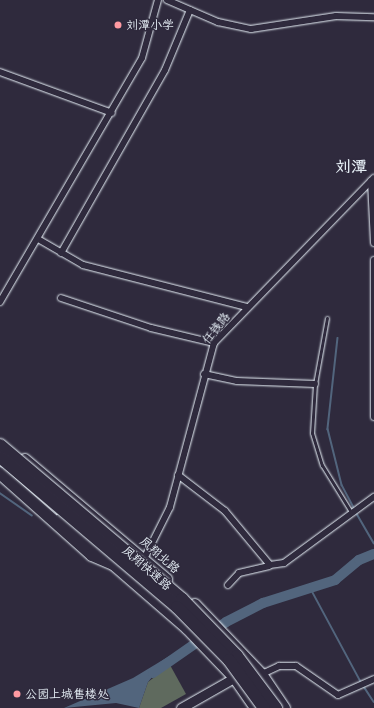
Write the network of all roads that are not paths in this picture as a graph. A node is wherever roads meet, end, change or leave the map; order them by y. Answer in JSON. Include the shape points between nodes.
{"nodes":[{"id":1,"x":158,"y":0,"type":"edge"},
{"id":2,"x":167,"y":0,"type":"edge"},
{"id":3,"x":190,"y":10,"type":"junction"},
{"id":4,"x":374,"y":17,"type":"edge"},
{"id":5,"x":0,"y":72,"type":"edge"},
{"id":6,"x":112,"y":114,"type":"junction"},
{"id":7,"x":373,"y":180,"type":"edge"},
{"id":8,"x":38,"y":239,"type":"junction"},
{"id":9,"x":374,"y":243,"type":"edge"},
{"id":10,"x":61,"y":253,"type":"junction"},
{"id":11,"x":374,"y":260,"type":"edge"},
{"id":12,"x":61,"y":298,"type":"dead end"},
{"id":13,"x":0,"y":302,"type":"edge"},
{"id":14,"x":247,"y":307,"type":"junction"},
{"id":15,"x":326,"y":318,"type":"dead end"},
{"id":16,"x":374,"y":336,"type":"edge"},
{"id":17,"x":214,"y":343,"type":"junction"},
{"id":18,"x":204,"y":374,"type":"junction"},
{"id":19,"x":315,"y":384,"type":"junction"},
{"id":20,"x":374,"y":417,"type":"edge"},
{"id":21,"x":0,"y":439,"type":"edge"},
{"id":22,"x":0,"y":445,"type":"edge"},
{"id":23,"x":0,"y":457,"type":"edge"},
{"id":24,"x":0,"y":469,"type":"edge"},
{"id":25,"x":0,"y":473,"type":"edge"},
{"id":26,"x":178,"y":474,"type":"junction"},
{"id":27,"x":374,"y":497,"type":"edge"},
{"id":28,"x":351,"y":512,"type":"junction"},
{"id":29,"x":144,"y":559,"type":"junction"},
{"id":30,"x":118,"y":566,"type":"junction"},
{"id":31,"x":270,"y":566,"type":"junction"},
{"id":32,"x":228,"y":585,"type":"dead end"},
{"id":33,"x":258,"y":670,"type":"junction"},
{"id":34,"x":234,"y":678,"type":"junction"},
{"id":35,"x":374,"y":679,"type":"edge"},
{"id":36,"x":181,"y":708,"type":"edge"},
{"id":37,"x":255,"y":708,"type":"edge"},
{"id":38,"x":264,"y":708,"type":"edge"},
{"id":39,"x":276,"y":708,"type":"edge"},
{"id":40,"x":285,"y":708,"type":"edge"}],
"edges":[{"from":1,"to":6,"type":"street","via":[[142,58]]},
{"from":2,"to":3,"type":"street"},
{"from":3,"to":4,"type":"street","via":[[218,22],[251,29],[336,16]]},
{"from":3,"to":10,"type":"street","via":[[165,70]]},
{"from":5,"to":6,"type":"street"},
{"from":6,"to":8,"type":"street"},
{"from":7,"to":9,"type":"street"},
{"from":7,"to":14,"type":"street","name":"任钱路"},
{"from":8,"to":10,"type":"street"},
{"from":8,"to":13,"type":"street"},
{"from":10,"to":14,"type":"street","via":[[83,265]]},
{"from":11,"to":16,"type":"street"},
{"from":12,"to":17,"type":"street","via":[[151,328]]},
{"from":14,"to":17,"type":"street","name":"任钱路"},
{"from":15,"to":19,"type":"lane"},
{"from":16,"to":20,"type":"street"},
{"from":17,"to":18,"type":"street","name":"任钱路"},
{"from":18,"to":19,"type":"street","via":[[237,381]]},
{"from":18,"to":26,"type":"street","name":"任钱路"},
{"from":19,"to":28,"type":"lane","via":[[312,433],[316,448],[329,480]]},
{"from":21,"to":29,"type":"main road","name":"凤翔北路"},
{"from":22,"to":39,"type":"highway","name":"凤翔快速路","bridge":true,"via":[[182,599],[237,656]]},
{"from":23,"to":38,"type":"highway","name":"凤翔快速路","bridge":true,"via":[[177,607],[229,660]]},
{"from":24,"to":30,"type":"main road"},
{"from":25,"to":30,"type":"highway","via":[[92,555]]},
{"from":26,"to":29,"type":"street","name":"任钱路","via":[[170,506]]},
{"from":26,"to":31,"type":"street","via":[[224,511]]},
{"from":27,"to":28,"type":"street"},
{"from":28,"to":31,"type":"street","via":[[284,563]]},
{"from":29,"to":33,"type":"main road","name":"凤翔北路","via":[[208,616]]},
{"from":30,"to":34,"type":"main road","via":[[187,629]]},
{"from":31,"to":32,"type":"street","via":[[239,573]]},
{"from":33,"to":34,"type":"street"},
{"from":33,"to":35,"type":"street","via":[[296,666],[338,694]]},
{"from":33,"to":40,"type":"main road","name":"凤翔北路"},
{"from":34,"to":36,"type":"street"},
{"from":34,"to":37,"type":"main road"}]}
